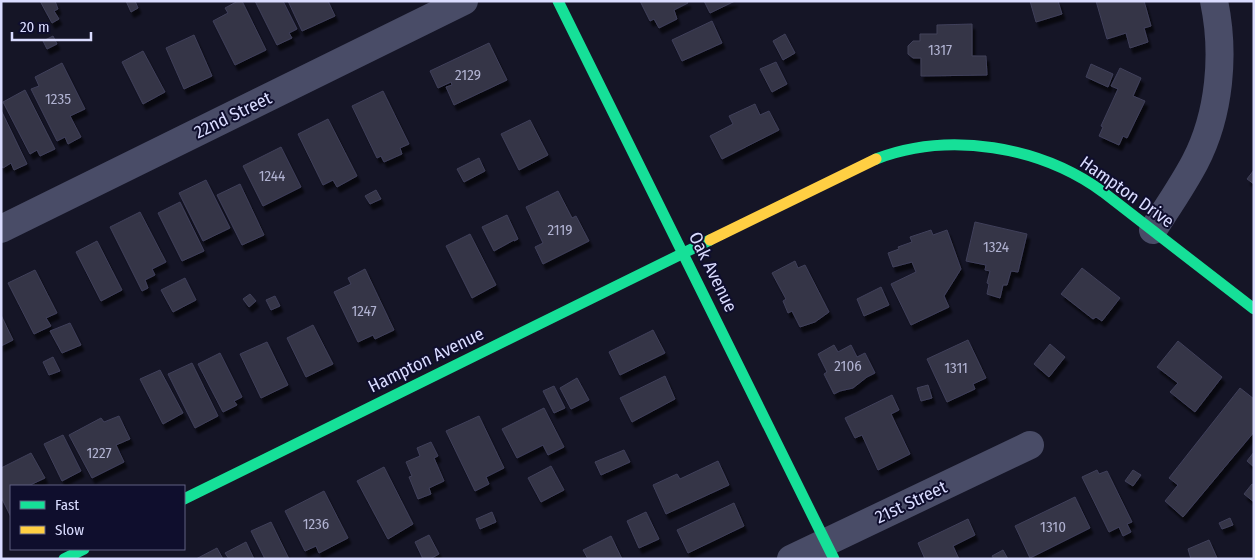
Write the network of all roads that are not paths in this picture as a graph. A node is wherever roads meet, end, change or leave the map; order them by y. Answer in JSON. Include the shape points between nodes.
{"nodes":[{"id":1,"x":464,"y":1,"type":"edge"},
{"id":2,"x":558,"y":1,"type":"edge"},
{"id":3,"x":1214,"y":1,"type":"edge"},
{"id":4,"x":1,"y":229,"type":"edge"},
{"id":5,"x":1153,"y":230,"type":"junction"},
{"id":6,"x":683,"y":252,"type":"junction"},
{"id":7,"x":1254,"y":310,"type":"edge"},
{"id":8,"x":1030,"y":445,"type":"dead end"},
{"id":9,"x":185,"y":499,"type":"edge"},
{"id":10,"x":82,"y":550,"type":"edge"},
{"id":11,"x":830,"y":550,"type":"edge"},
{"id":12,"x":64,"y":559,"type":"edge"},
{"id":13,"x":791,"y":559,"type":"edge"}],
"edges":[{"from":1,"to":4,"type":"street","name":"22nd Street"},
{"from":2,"to":6,"type":"street","name":"Oak Avenue"},
{"from":3,"to":5,"type":"street","via":[[1220,48],[1218,86],[1209,125],[1196,161]]},
{"from":5,"to":6,"type":"street","name":"Hampton Drive","via":[[1080,176],[1052,163],[1016,152],[948,146],[909,148],[867,162]]},
{"from":5,"to":7,"type":"street","name":"Hampton Drive"},
{"from":6,"to":9,"type":"street","name":"Hampton Avenue"},
{"from":6,"to":11,"type":"street","name":"Oak Avenue"},
{"from":8,"to":11,"type":"street","name":"21st Street"},
{"from":10,"to":12,"type":"street"},
{"from":11,"to":13,"type":"street","name":"21st Street"}]}
